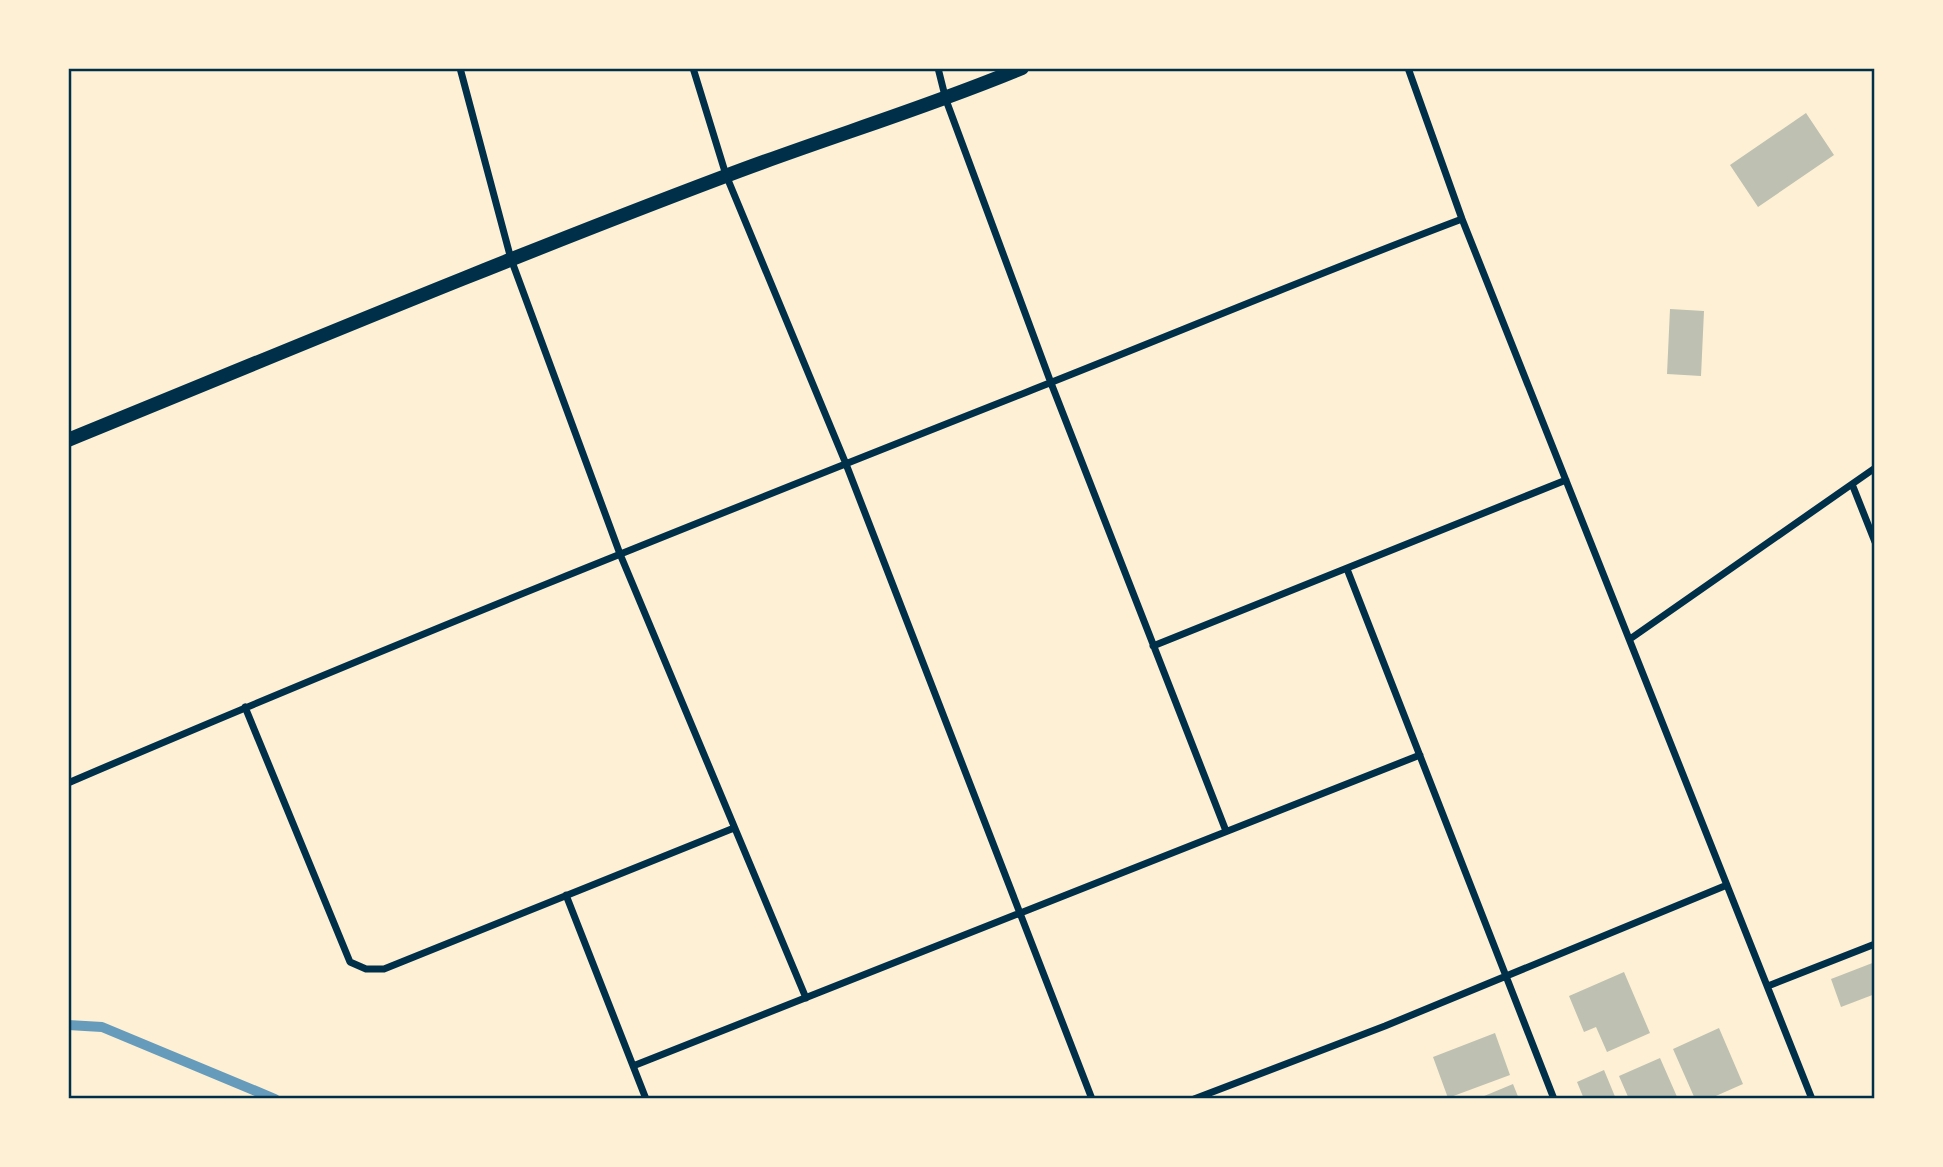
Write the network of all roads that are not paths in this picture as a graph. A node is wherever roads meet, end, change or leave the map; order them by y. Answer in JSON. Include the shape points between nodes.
{"nodes":[{"id":1,"x":460,"y":68,"type":"edge"},
{"id":2,"x":693,"y":68,"type":"edge"},
{"id":3,"x":938,"y":68,"type":"edge"},
{"id":4,"x":1022,"y":68,"type":"edge"},
{"id":5,"x":1408,"y":68,"type":"edge"},
{"id":6,"x":946,"y":100,"type":"junction"},
{"id":7,"x":726,"y":175,"type":"junction"},
{"id":8,"x":1462,"y":219,"type":"junction"},
{"id":9,"x":511,"y":258,"type":"junction"},
{"id":10,"x":1051,"y":383,"type":"junction"},
{"id":11,"x":68,"y":440,"type":"edge"},
{"id":12,"x":846,"y":464,"type":"junction"},
{"id":13,"x":1875,"y":468,"type":"edge"},
{"id":14,"x":1566,"y":480,"type":"junction"},
{"id":15,"x":1852,"y":484,"type":"junction"},
{"id":16,"x":1875,"y":542,"type":"edge"},
{"id":17,"x":620,"y":554,"type":"junction"},
{"id":18,"x":1347,"y":569,"type":"junction"},
{"id":19,"x":1630,"y":639,"type":"junction"},
{"id":20,"x":1153,"y":646,"type":"junction"},
{"id":21,"x":245,"y":707,"type":"junction"},
{"id":22,"x":1420,"y":755,"type":"junction"},
{"id":23,"x":68,"y":783,"type":"edge"},
{"id":24,"x":734,"y":828,"type":"junction"},
{"id":25,"x":1226,"y":831,"type":"junction"},
{"id":26,"x":1727,"y":885,"type":"junction"},
{"id":27,"x":566,"y":895,"type":"junction"},
{"id":28,"x":1020,"y":913,"type":"junction"},
{"id":29,"x":1875,"y":944,"type":"edge"},
{"id":30,"x":1506,"y":974,"type":"junction"},
{"id":31,"x":1768,"y":986,"type":"junction"},
{"id":32,"x":806,"y":998,"type":"junction"},
{"id":33,"x":633,"y":1066,"type":"junction"},
{"id":34,"x":646,"y":1099,"type":"edge"},
{"id":35,"x":1092,"y":1099,"type":"edge"},
{"id":36,"x":1194,"y":1099,"type":"edge"},
{"id":37,"x":1554,"y":1099,"type":"edge"},
{"id":38,"x":1812,"y":1099,"type":"edge"}],
"edges":[{"from":1,"to":9,"type":"street"},
{"from":2,"to":7,"type":"street"},
{"from":3,"to":6,"type":"street"},
{"from":4,"to":6,"type":"main road"},
{"from":5,"to":8,"type":"street"},
{"from":6,"to":7,"type":"main road"},
{"from":6,"to":10,"type":"street"},
{"from":7,"to":9,"type":"main road"},
{"from":7,"to":12,"type":"street"},
{"from":8,"to":10,"type":"street","via":[[1283,286]]},
{"from":8,"to":14,"type":"street"},
{"from":9,"to":11,"type":"main road"},
{"from":9,"to":17,"type":"street"},
{"from":10,"to":12,"type":"street"},
{"from":10,"to":20,"type":"street"},
{"from":12,"to":17,"type":"street"},
{"from":12,"to":28,"type":"street"},
{"from":13,"to":15,"type":"street"},
{"from":14,"to":18,"type":"street"},
{"from":14,"to":19,"type":"street"},
{"from":15,"to":16,"type":"street"},
{"from":15,"to":19,"type":"street"},
{"from":17,"to":21,"type":"street"},
{"from":17,"to":24,"type":"street"},
{"from":18,"to":20,"type":"street"},
{"from":18,"to":22,"type":"street"},
{"from":19,"to":26,"type":"street"},
{"from":20,"to":25,"type":"street"},
{"from":21,"to":23,"type":"street"},
{"from":21,"to":27,"type":"street","via":[[350,962],[384,969]]},
{"from":22,"to":25,"type":"street"},
{"from":22,"to":30,"type":"street"},
{"from":24,"to":27,"type":"street"},
{"from":24,"to":32,"type":"street"},
{"from":25,"to":28,"type":"street"},
{"from":26,"to":30,"type":"street"},
{"from":26,"to":31,"type":"street"},
{"from":27,"to":33,"type":"street"},
{"from":28,"to":32,"type":"street"},
{"from":28,"to":35,"type":"street"},
{"from":29,"to":31,"type":"street"},
{"from":30,"to":36,"type":"street"},
{"from":30,"to":37,"type":"street"},
{"from":31,"to":38,"type":"street"},
{"from":32,"to":33,"type":"street"},
{"from":33,"to":34,"type":"street"}]}
